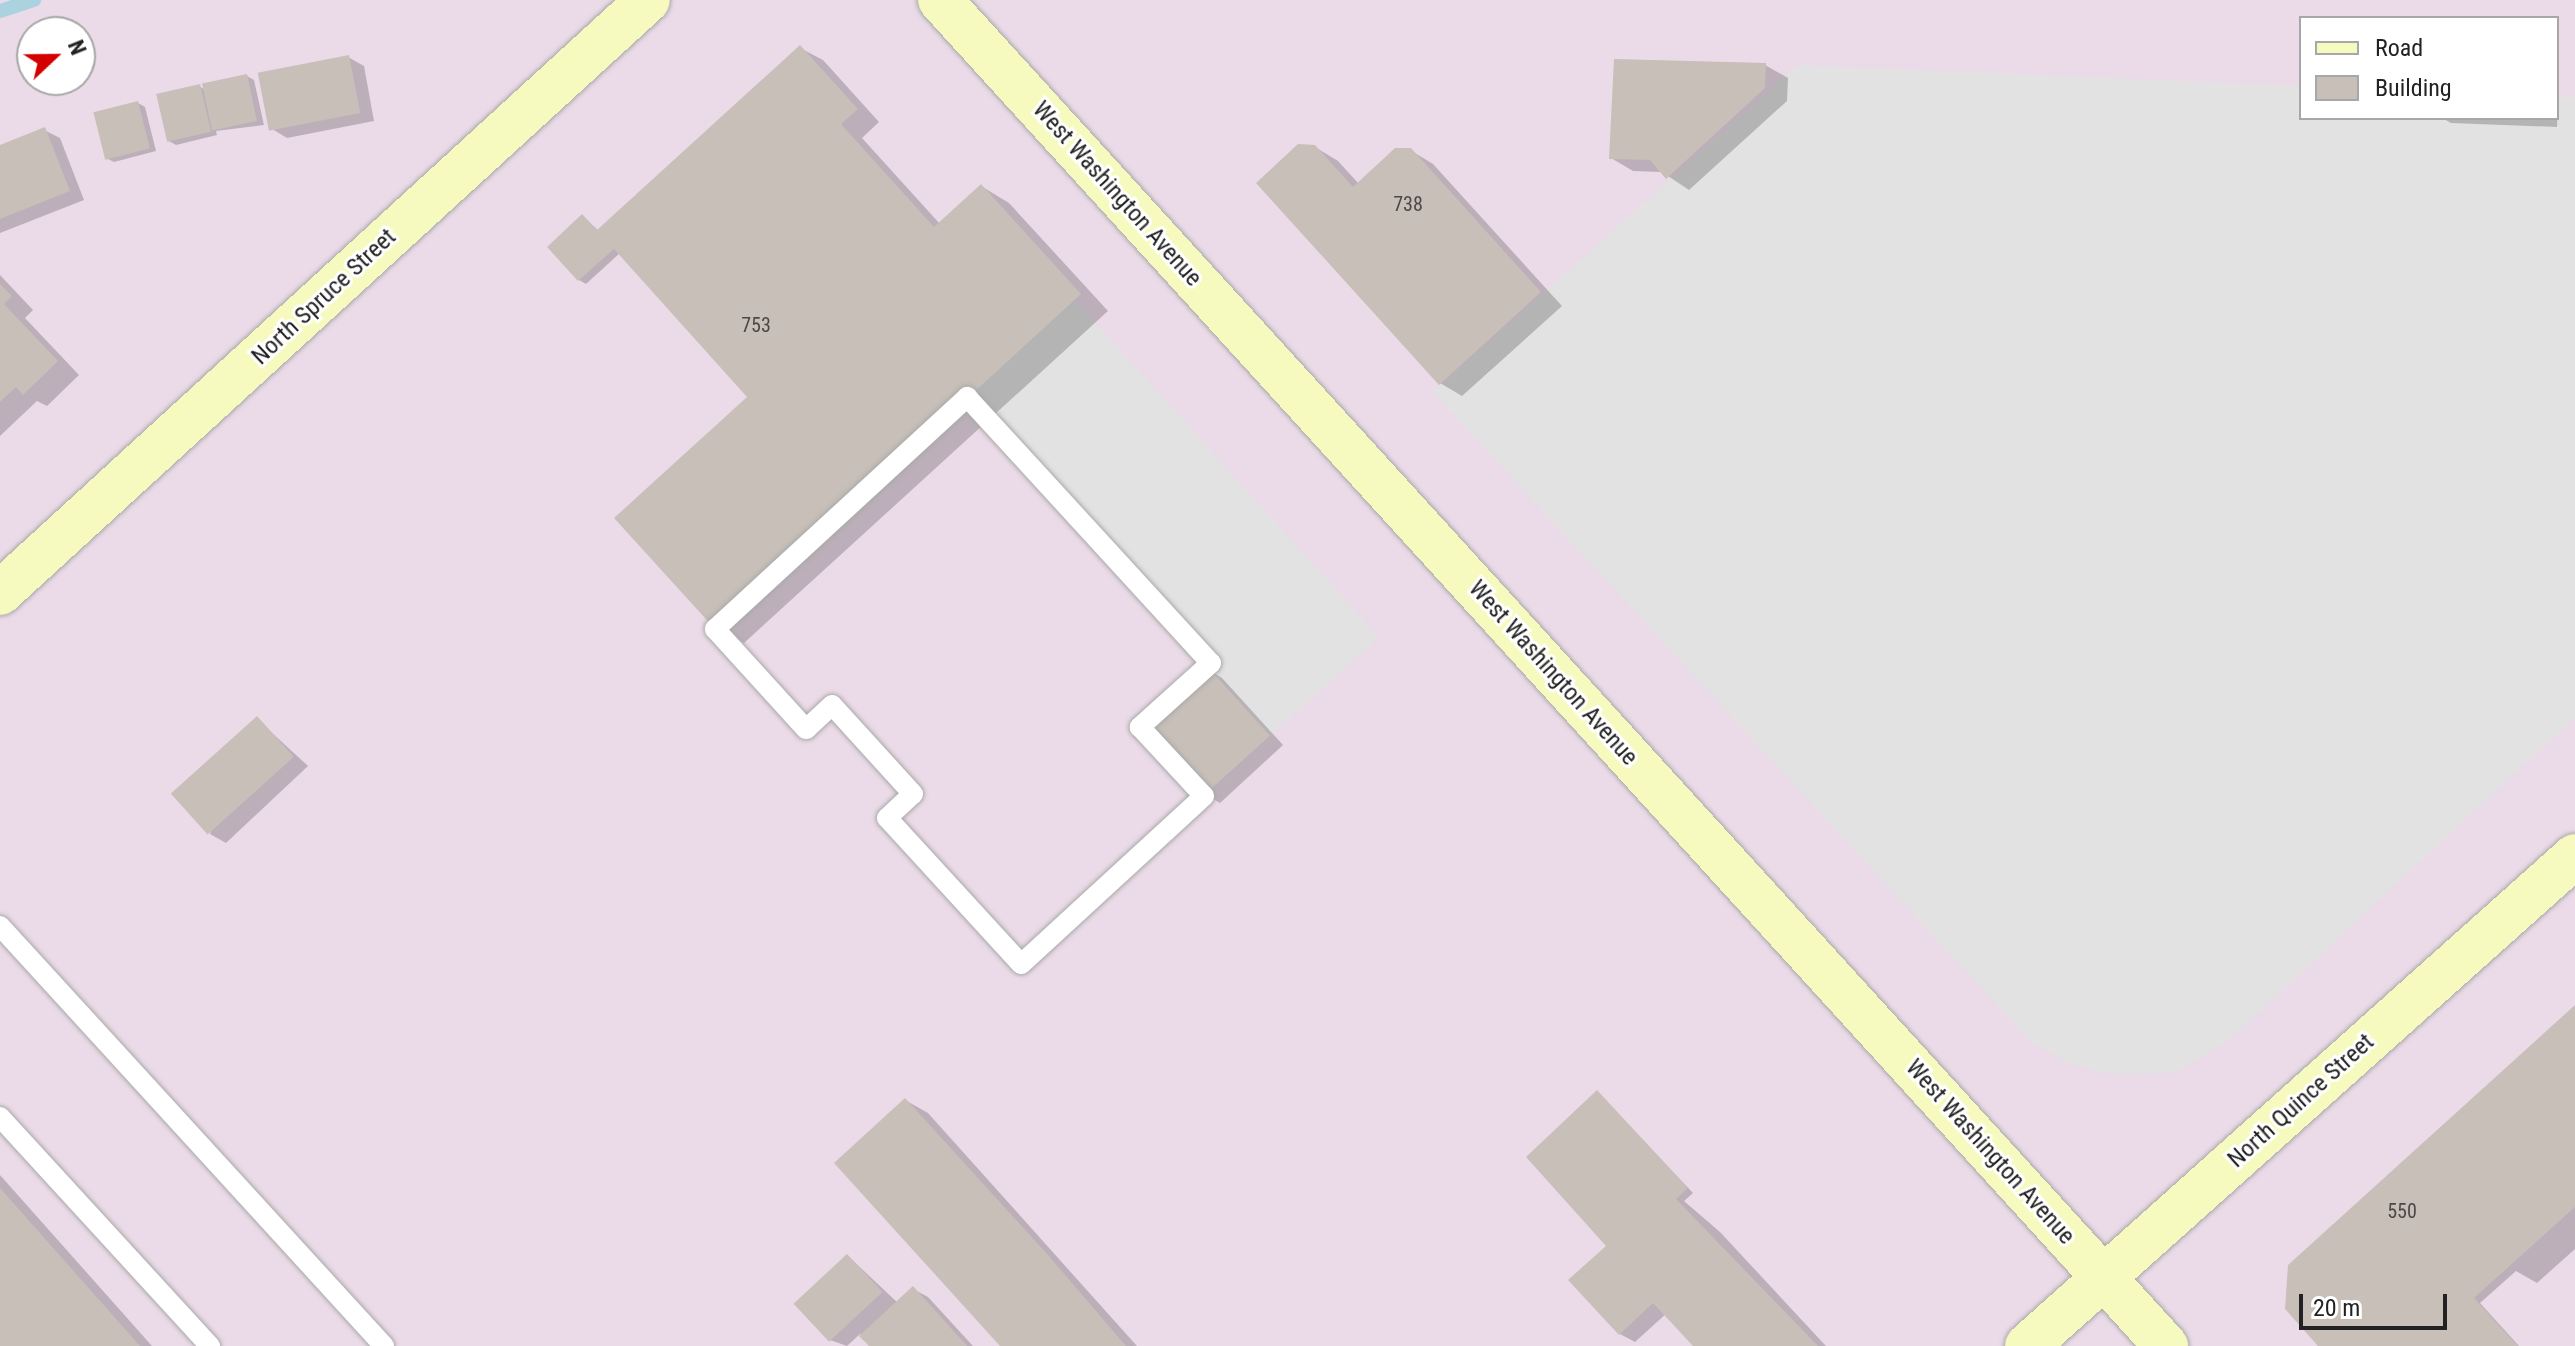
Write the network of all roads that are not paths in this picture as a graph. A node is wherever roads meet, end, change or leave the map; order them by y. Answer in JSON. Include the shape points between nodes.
{"nodes":[{"id":1,"x":648,"y":0,"type":"edge"},
{"id":2,"x":940,"y":0,"type":"edge"},
{"id":3,"x":967,"y":397,"type":"joint"},
{"id":4,"x":0,"y":593,"type":"edge"},
{"id":5,"x":2575,"y":856,"type":"edge"},
{"id":6,"x":0,"y":926,"type":"edge"},
{"id":7,"x":0,"y":1117,"type":"edge"},
{"id":8,"x":2103,"y":1277,"type":"junction"},
{"id":9,"x":210,"y":1346,"type":"edge"},
{"id":10,"x":384,"y":1346,"type":"edge"},
{"id":11,"x":2027,"y":1346,"type":"edge"},
{"id":12,"x":2166,"y":1346,"type":"edge"}],
"edges":[{"from":1,"to":4,"type":"main road","name":"North Spruce Street"},
{"from":2,"to":8,"type":"main road","name":"West Washington Avenue"},
{"from":3,"to":3,"type":"lane","via":[[1211,663],[1140,727],[1204,796],[1021,964],[887,818],[913,794],[832,705],[806,729],[715,629]]},
{"from":5,"to":8,"type":"main road","name":"North Quince Street"},
{"from":6,"to":10,"type":"lane"},
{"from":7,"to":9,"type":"lane"},
{"from":8,"to":11,"type":"main road","name":"North Quince Street"},
{"from":8,"to":12,"type":"main road","name":"West Washington Avenue"}]}
